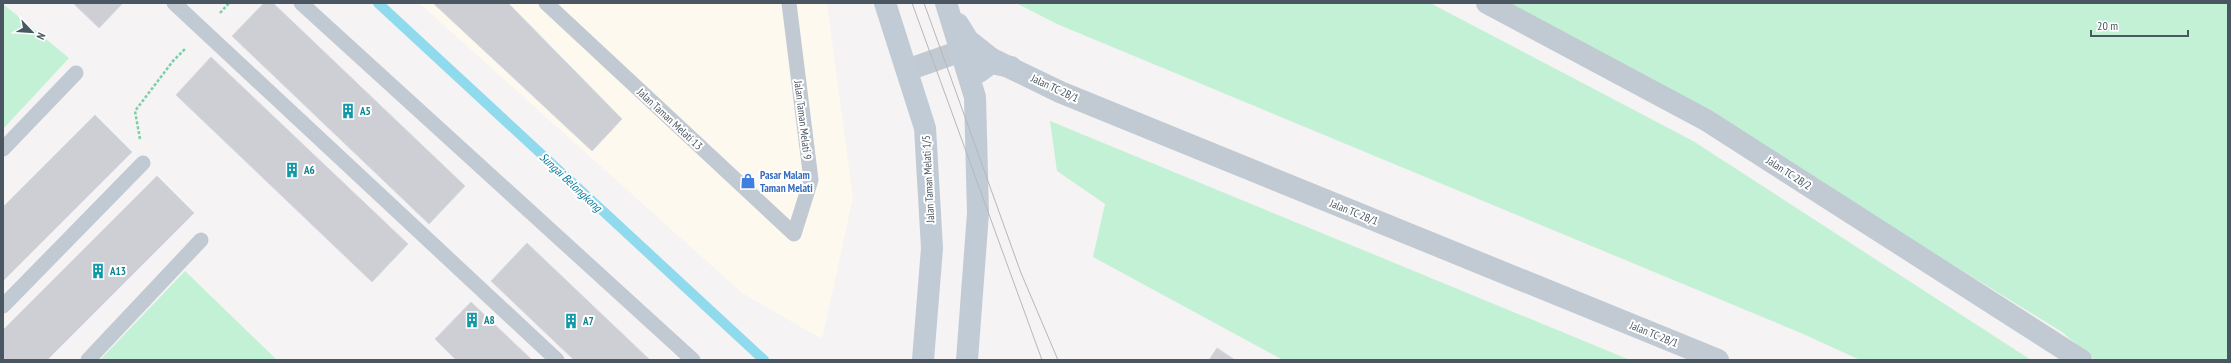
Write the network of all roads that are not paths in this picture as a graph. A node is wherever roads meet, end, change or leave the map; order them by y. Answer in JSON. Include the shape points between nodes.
{"nodes":[{"id":1,"x":174,"y":3,"type":"edge"},
{"id":2,"x":301,"y":3,"type":"edge"},
{"id":3,"x":546,"y":3,"type":"edge"},
{"id":4,"x":789,"y":3,"type":"edge"},
{"id":5,"x":885,"y":3,"type":"edge"},
{"id":6,"x":1487,"y":3,"type":"edge"},
{"id":7,"x":947,"y":5,"type":"edge"},
{"id":8,"x":961,"y":52,"type":"junction"},
{"id":9,"x":1002,"y":63,"type":"junction"},
{"id":10,"x":907,"y":70,"type":"junction"},
{"id":11,"x":76,"y":73,"type":"dead end"},
{"id":12,"x":973,"y":90,"type":"junction"},
{"id":13,"x":3,"y":149,"type":"edge"},
{"id":14,"x":143,"y":163,"type":"road end"},
{"id":15,"x":794,"y":234,"type":"joint"},
{"id":16,"x":201,"y":240,"type":"dead end"},
{"id":17,"x":3,"y":306,"type":"edge"},
{"id":18,"x":88,"y":360,"type":"edge"},
{"id":19,"x":557,"y":360,"type":"edge"},
{"id":20,"x":693,"y":360,"type":"edge"},
{"id":21,"x":922,"y":360,"type":"edge"},
{"id":22,"x":967,"y":360,"type":"edge"},
{"id":23,"x":1718,"y":360,"type":"edge"},
{"id":24,"x":2081,"y":360,"type":"edge"}],
"edges":[{"from":1,"to":19,"type":"lane"},
{"from":2,"to":20,"type":"lane"},
{"from":3,"to":15,"type":"lane","name":"Jalan Taman Melati 13"},
{"from":4,"to":15,"type":"lane","name":"Jalan Taman Melati 9","via":[[811,180]]},
{"from":5,"to":10,"type":"main road","name":"Jalan Taman Melati 1/5"},
{"from":6,"to":24,"type":"street","name":"Jalan TC 2B/2","via":[[1706,120]]},
{"from":7,"to":8,"type":"main road"},
{"from":7,"to":9,"type":"main road","via":[[968,40]]},
{"from":8,"to":9,"type":"street","name":"Jalan TC 2B/1"},
{"from":8,"to":10,"type":"street"},
{"from":8,"to":12,"type":"main road"},
{"from":9,"to":12,"type":"main road","via":[[991,63],[981,68]]},
{"from":9,"to":23,"type":"street","name":"Jalan TC 2B/1","via":[[1060,92]]},
{"from":10,"to":21,"type":"main road","name":"Jalan Taman Melati 1/5","via":[[925,128],[932,248]]},
{"from":11,"to":13,"type":"lane"},
{"from":12,"to":22,"type":"main road","via":[[976,97],[978,213]]},
{"from":14,"to":17,"type":"lane"},
{"from":16,"to":18,"type":"lane"}]}
